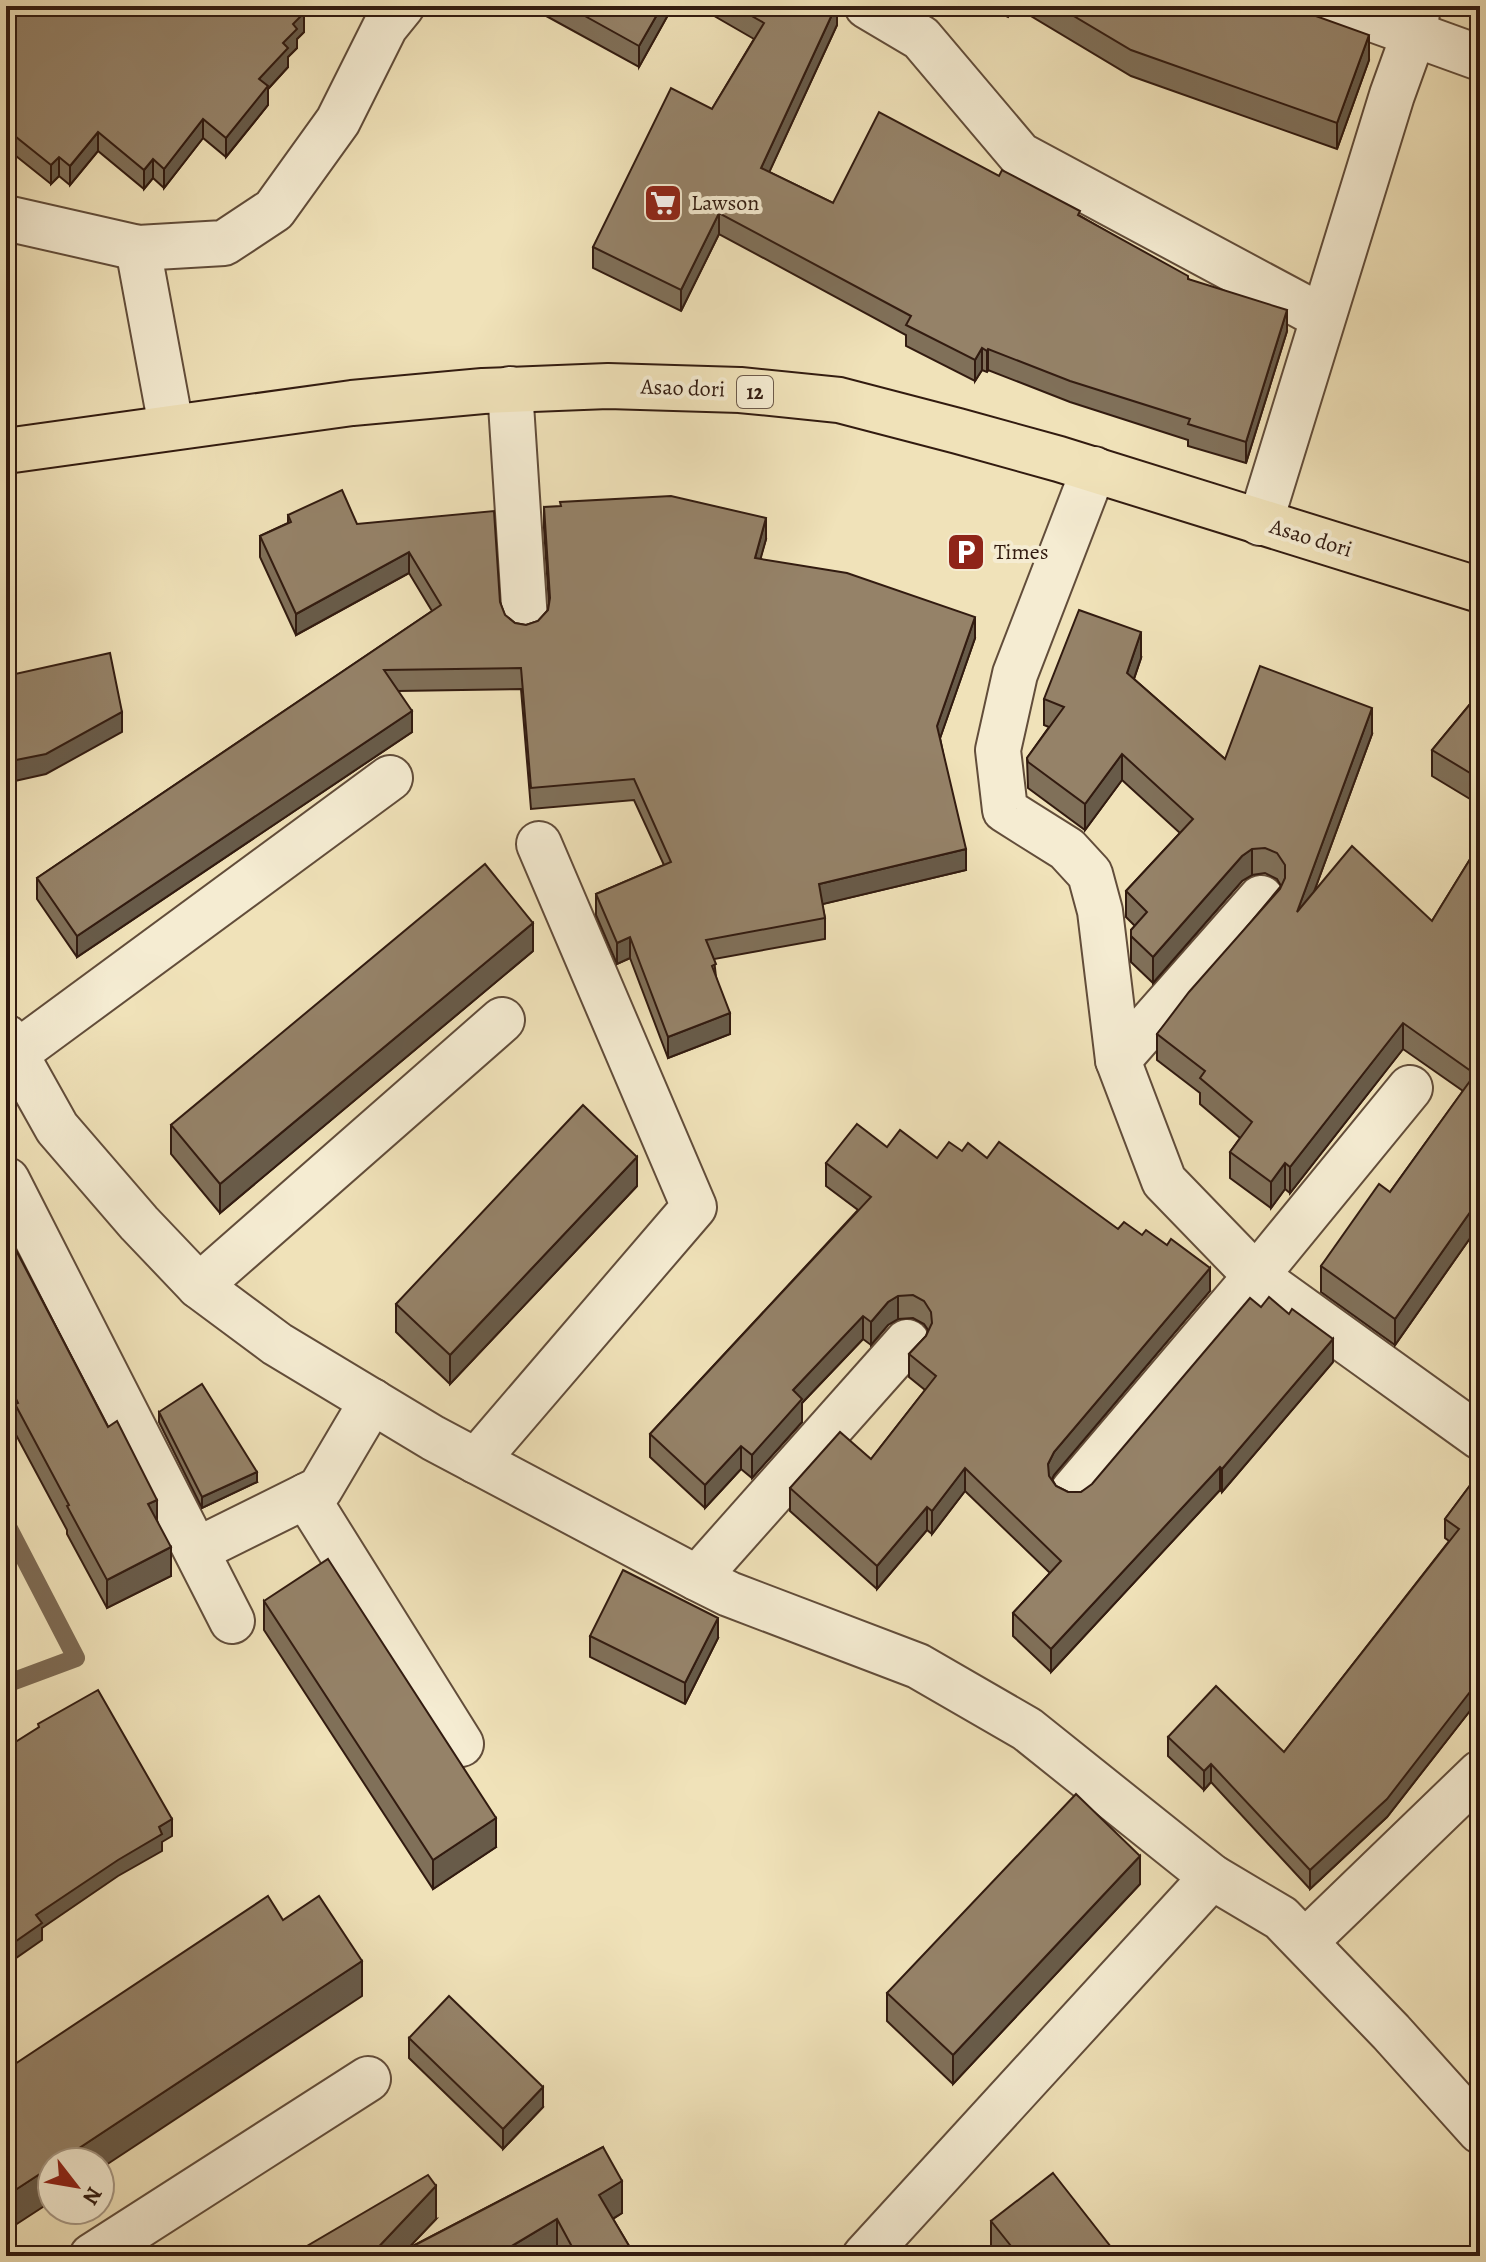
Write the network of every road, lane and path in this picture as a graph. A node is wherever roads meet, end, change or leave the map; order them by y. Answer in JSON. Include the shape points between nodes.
{"nodes":[{"id":1,"x":402,"y":6,"type":"edge"},
{"id":2,"x":867,"y":6,"type":"edge"},
{"id":3,"x":1336,"y":6,"type":"edge"},
{"id":4,"x":1417,"y":16,"type":"edge"},
{"id":5,"x":1480,"y":58,"type":"edge"},
{"id":6,"x":6,"y":218,"type":"edge"},
{"id":7,"x":138,"y":248,"type":"junction"},
{"id":8,"x":1322,"y":317,"type":"junction"},
{"id":9,"x":510,"y":389,"type":"junction"},
{"id":10,"x":171,"y":426,"type":"junction"},
{"id":11,"x":6,"y":451,"type":"edge"},
{"id":12,"x":1094,"y":469,"type":"junction"},
{"id":13,"x":1260,"y":523,"type":"junction"},
{"id":14,"x":1480,"y":590,"type":"edge"},
{"id":15,"x":525,"y":621,"type":"edge"},
{"id":16,"x":390,"y":778,"type":"dead end"},
{"id":17,"x":539,"y":844,"type":"dead end"},
{"id":18,"x":1261,"y":898,"type":"dead end"},
{"id":19,"x":502,"y":1020,"type":"dead end"},
{"id":20,"x":11,"y":1046,"type":"edge"},
{"id":21,"x":1118,"y":1060,"type":"junction"},
{"id":22,"x":1410,"y":1088,"type":"dead end"},
{"id":23,"x":7,"y":1180,"type":"edge"},
{"id":24,"x":1256,"y":1276,"type":"junction"},
{"id":25,"x":199,"y":1286,"type":"junction"},
{"id":26,"x":907,"y":1342,"type":"dead end"},
{"id":27,"x":372,"y":1401,"type":"junction"},
{"id":28,"x":1480,"y":1437,"type":"edge"},
{"id":29,"x":476,"y":1461,"type":"junction"},
{"id":30,"x":1073,"y":1491,"type":"edge"},
{"id":31,"x":306,"y":1496,"type":"junction"},
{"id":32,"x":197,"y":1550,"type":"junction"},
{"id":33,"x":697,"y":1578,"type":"junction"},
{"id":34,"x":232,"y":1621,"type":"dead end"},
{"id":35,"x":461,"y":1744,"type":"dead end"},
{"id":36,"x":1480,"y":1773,"type":"edge"},
{"id":37,"x":1212,"y":1877,"type":"junction"},
{"id":38,"x":1305,"y":1942,"type":"junction"},
{"id":39,"x":368,"y":2079,"type":"dead end"},
{"id":40,"x":1480,"y":2131,"type":"edge"},
{"id":41,"x":92,"y":2256,"type":"edge"},
{"id":42,"x":865,"y":2256,"type":"edge"}],
"edges":[{"from":1,"to":7,"type":"street","via":[[385,27],[338,121],[274,210],[224,243]]},
{"from":2,"to":8,"type":"street","via":[[921,38],[1020,155]]},
{"from":3,"to":4,"type":"street"},
{"from":4,"to":5,"type":"street"},
{"from":4,"to":8,"type":"street"},
{"from":6,"to":7,"type":"street"},
{"from":7,"to":10,"type":"street"},
{"from":8,"to":13,"type":"street"},
{"from":9,"to":10,"type":"main road","name":"Asao dori","number":"12"},
{"from":9,"to":12,"type":"main road","name":"Asao dori","number":"12","via":[[740,390],[839,400]]},
{"from":9,"to":15,"type":"street"},
{"from":10,"to":11,"type":"main road","name":"Asao dori","number":"12"},
{"from":12,"to":13,"type":"main road","name":"Asao dori","number":"12"},
{"from":12,"to":21,"type":"street","via":[[1015,674],[998,750],[1005,810],[1067,849],[1090,874],[1100,911]]},
{"from":13,"to":14,"type":"main road","name":"Asao dori","number":"12"},
{"from":16,"to":20,"type":"street"},
{"from":17,"to":29,"type":"street","via":[[694,1207]]},
{"from":18,"to":21,"type":"street"},
{"from":19,"to":25,"type":"street"},
{"from":20,"to":25,"type":"street","via":[[57,1128]]},
{"from":21,"to":24,"type":"street","via":[[1164,1181]]},
{"from":22,"to":24,"type":"street"},
{"from":23,"to":32,"type":"street"},
{"from":24,"to":28,"type":"street"},
{"from":24,"to":30,"type":"street"},
{"from":25,"to":27,"type":"street","via":[[277,1344]]},
{"from":26,"to":33,"type":"street"},
{"from":27,"to":29,"type":"street"},
{"from":27,"to":31,"type":"street","via":[[320,1489]]},
{"from":29,"to":33,"type":"street"},
{"from":31,"to":32,"type":"street"},
{"from":31,"to":35,"type":"street"},
{"from":32,"to":34,"type":"street"},
{"from":33,"to":37,"type":"street","via":[[918,1666],[1027,1729]]},
{"from":36,"to":38,"type":"street"},
{"from":37,"to":38,"type":"street","via":[[1281,1918]]},
{"from":37,"to":42,"type":"street"},
{"from":38,"to":40,"type":"street"},
{"from":39,"to":41,"type":"street"}]}
